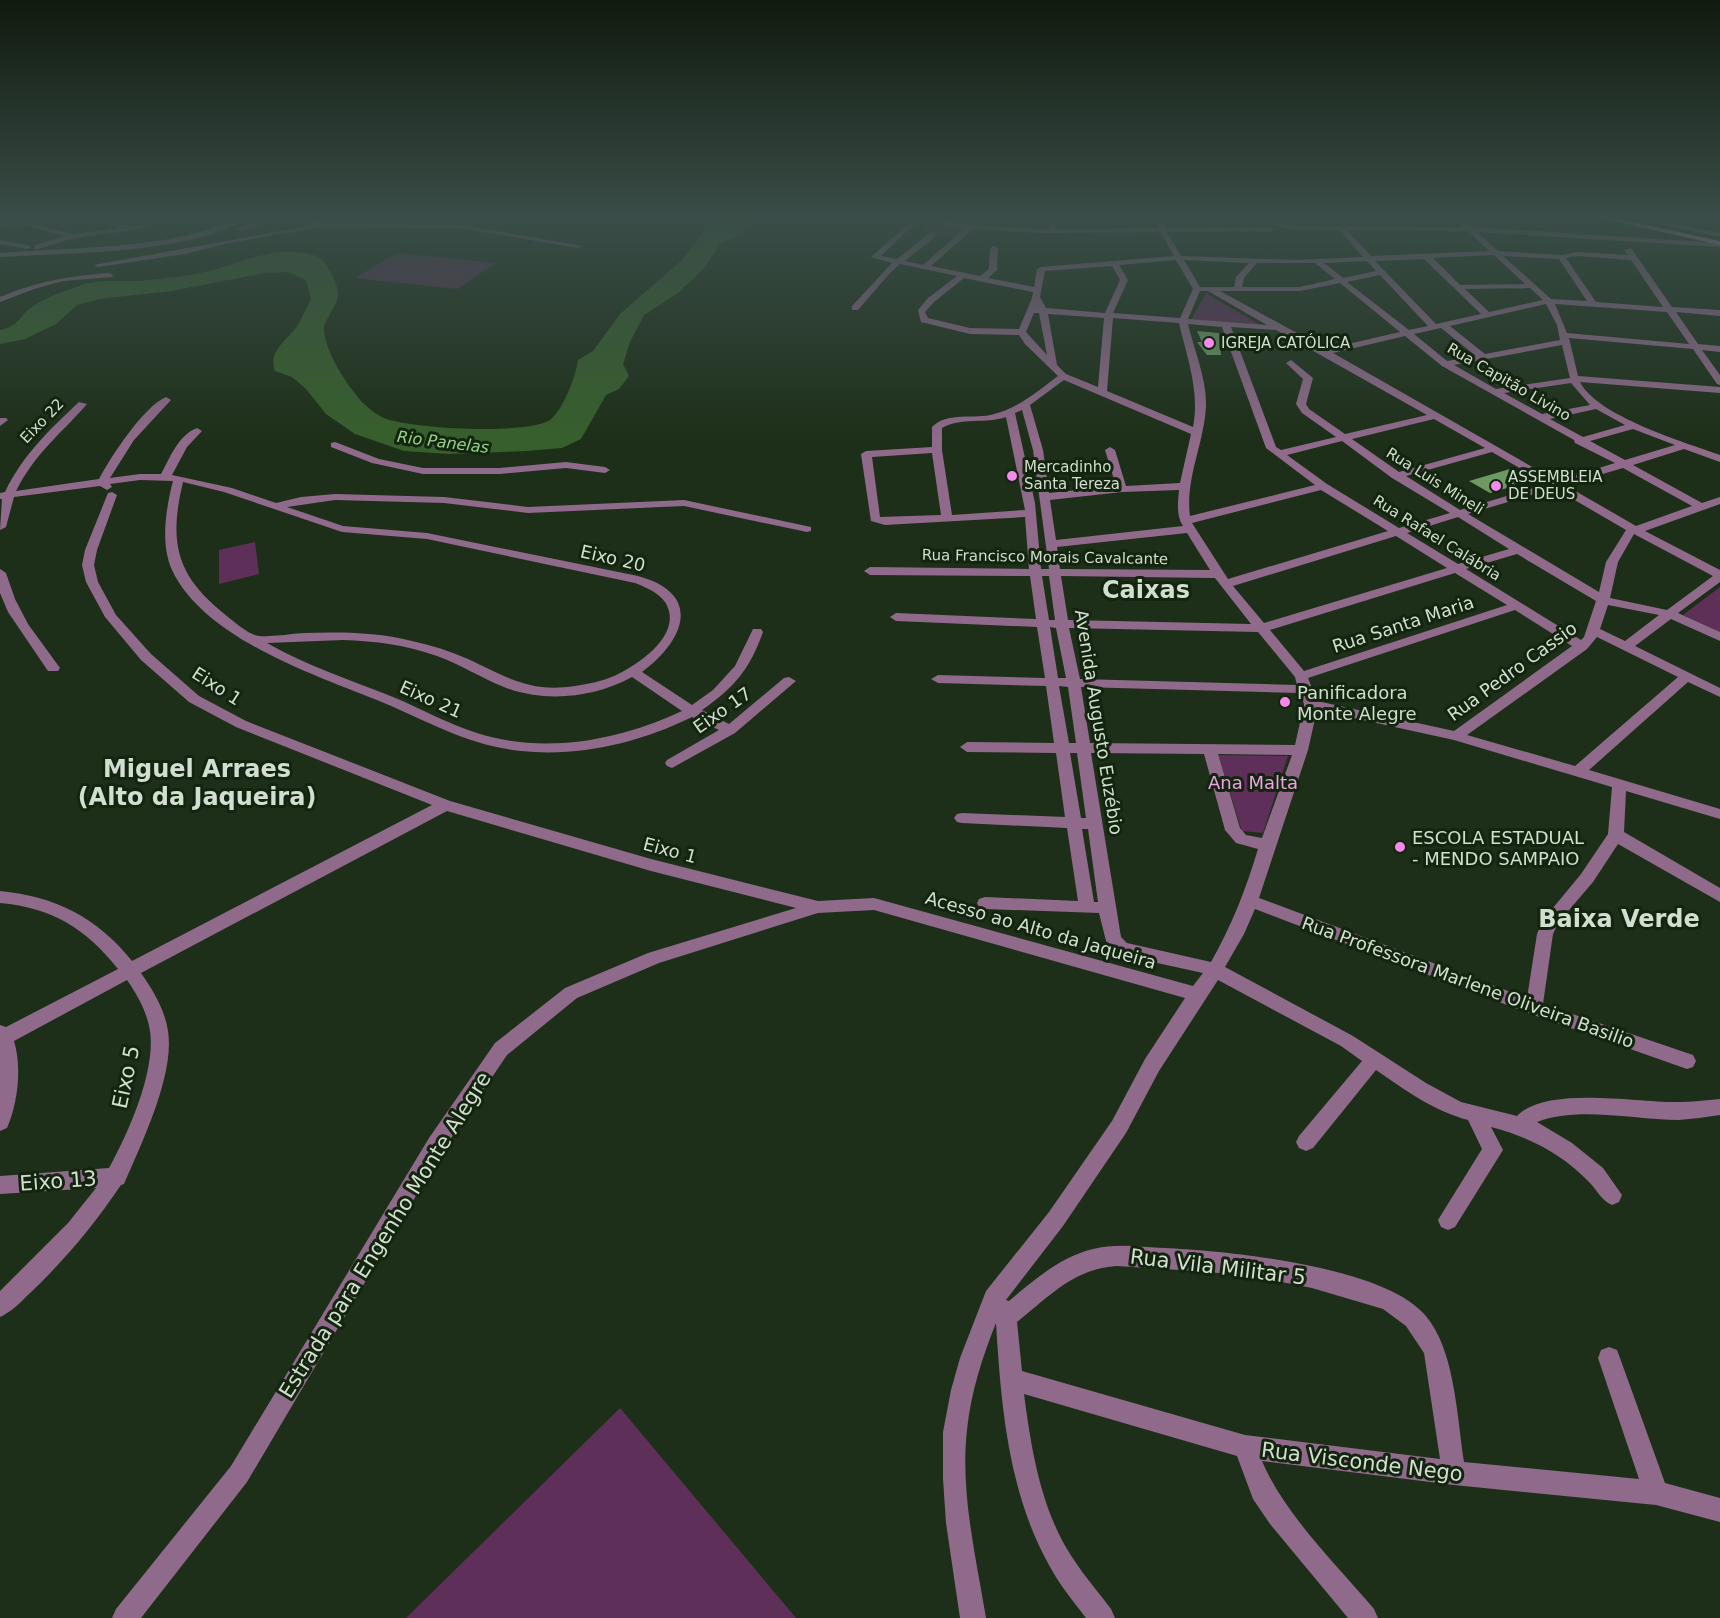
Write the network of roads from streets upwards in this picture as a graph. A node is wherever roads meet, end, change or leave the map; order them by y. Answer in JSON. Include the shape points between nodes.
{"nodes":[{"id":1,"x":23,"y":291,"type":"edge"},
{"id":2,"x":869,"y":291,"type":"edge"},
{"id":3,"x":943,"y":291,"type":"edge"},
{"id":4,"x":1023,"y":291,"type":"edge"},
{"id":5,"x":1037,"y":291,"type":"edge"},
{"id":6,"x":1119,"y":291,"type":"edge"},
{"id":7,"x":1196,"y":291,"type":"edge"},
{"id":8,"x":1212,"y":291,"type":"edge"},
{"id":9,"x":1353,"y":291,"type":"edge"},
{"id":10,"x":1402,"y":291,"type":"edge"},
{"id":11,"x":1462,"y":291,"type":"edge"},
{"id":12,"x":1537,"y":291,"type":"edge"},
{"id":13,"x":1584,"y":291,"type":"edge"},
{"id":14,"x":1656,"y":291,"type":"edge"},
{"id":15,"x":1036,"y":294,"type":"junction"},
{"id":16,"x":0,"y":300,"type":"edge"},
{"id":17,"x":1549,"y":301,"type":"junction"},
{"id":18,"x":1592,"y":302,"type":"junction"},
{"id":19,"x":855,"y":308,"type":"dead end"},
{"id":20,"x":1669,"y":308,"type":"junction"},
{"id":21,"x":1031,"y":310,"type":"junction"},
{"id":22,"x":1043,"y":310,"type":"junction"},
{"id":23,"x":1720,"y":313,"type":"edge"},
{"id":24,"x":1108,"y":316,"type":"junction"},
{"id":25,"x":1488,"y":316,"type":"junction"},
{"id":26,"x":1183,"y":322,"type":"junction"},
{"id":27,"x":1226,"y":326,"type":"junction"},
{"id":28,"x":1440,"y":327,"type":"junction"},
{"id":29,"x":1275,"y":328,"type":"junction"},
{"id":30,"x":1022,"y":332,"type":"junction"},
{"id":31,"x":1406,"y":334,"type":"junction"},
{"id":32,"x":1565,"y":339,"type":"junction"},
{"id":33,"x":1696,"y":347,"type":"junction"},
{"id":34,"x":1720,"y":349,"type":"edge"},
{"id":35,"x":1320,"y":353,"type":"junction"},
{"id":36,"x":1483,"y":357,"type":"junction"},
{"id":37,"x":1291,"y":363,"type":"dead end"},
{"id":38,"x":1444,"y":364,"type":"junction"},
{"id":39,"x":1053,"y":365,"type":"junction"},
{"id":40,"x":1575,"y":378,"type":"junction"},
{"id":41,"x":1059,"y":379,"type":"junction"},
{"id":42,"x":1720,"y":381,"type":"edge"},
{"id":43,"x":1720,"y":390,"type":"edge"},
{"id":44,"x":1492,"y":392,"type":"junction"},
{"id":45,"x":1102,"y":393,"type":"junction"},
{"id":46,"x":166,"y":400,"type":"dead end"},
{"id":47,"x":82,"y":404,"type":"dead end"},
{"id":48,"x":1025,"y":404,"type":"junction"},
{"id":49,"x":1597,"y":406,"type":"junction"},
{"id":50,"x":1010,"y":413,"type":"junction"},
{"id":51,"x":1432,"y":416,"type":"junction"},
{"id":52,"x":1539,"y":418,"type":"junction"},
{"id":53,"x":1634,"y":426,"type":"junction"},
{"id":54,"x":197,"y":431,"type":"dead end"},
{"id":55,"x":1196,"y":436,"type":"junction"},
{"id":56,"x":1344,"y":437,"type":"junction"},
{"id":57,"x":1579,"y":441,"type":"junction"},
{"id":58,"x":335,"y":445,"type":"dead end"},
{"id":59,"x":1683,"y":446,"type":"junction"},
{"id":60,"x":937,"y":450,"type":"junction"},
{"id":61,"x":1110,"y":450,"type":"dead end"},
{"id":62,"x":1489,"y":450,"type":"junction"},
{"id":63,"x":1278,"y":454,"type":"junction"},
{"id":64,"x":1720,"y":459,"type":"edge"},
{"id":65,"x":1623,"y":465,"type":"junction"},
{"id":66,"x":605,"y":470,"type":"dead end"},
{"id":67,"x":1396,"y":476,"type":"junction"},
{"id":68,"x":140,"y":477,"type":"junction"},
{"id":69,"x":165,"y":477,"type":"junction"},
{"id":70,"x":179,"y":478,"type":"junction"},
{"id":71,"x":103,"y":482,"type":"junction"},
{"id":72,"x":1551,"y":485,"type":"junction"},
{"id":73,"x":1187,"y":486,"type":"junction"},
{"id":74,"x":1323,"y":486,"type":"junction"},
{"id":75,"x":1122,"y":489,"type":"junction"},
{"id":76,"x":4,"y":495,"type":"edge"},
{"id":77,"x":112,"y":495,"type":"junction"},
{"id":78,"x":1046,"y":497,"type":"junction"},
{"id":79,"x":1720,"y":500,"type":"edge"},
{"id":80,"x":276,"y":506,"type":"junction"},
{"id":81,"x":1701,"y":507,"type":"junction"},
{"id":82,"x":1031,"y":513,"type":"junction"},
{"id":83,"x":1457,"y":514,"type":"junction"},
{"id":84,"x":947,"y":518,"type":"junction"},
{"id":85,"x":1188,"y":525,"type":"junction"},
{"id":86,"x":0,"y":527,"type":"edge"},
{"id":87,"x":807,"y":529,"type":"dead end"},
{"id":88,"x":1396,"y":531,"type":"junction"},
{"id":89,"x":1632,"y":531,"type":"junction"},
{"id":90,"x":1051,"y":544,"type":"junction"},
{"id":91,"x":1517,"y":550,"type":"junction"},
{"id":92,"x":1459,"y":568,"type":"junction"},
{"id":93,"x":870,"y":571,"type":"dead end"},
{"id":94,"x":1035,"y":572,"type":"junction"},
{"id":95,"x":1057,"y":572,"type":"junction"},
{"id":96,"x":0,"y":573,"type":"edge"},
{"id":97,"x":1718,"y":577,"type":"edge"},
{"id":98,"x":1222,"y":579,"type":"junction"},
{"id":99,"x":1603,"y":600,"type":"junction"},
{"id":100,"x":1516,"y":606,"type":"junction"},
{"id":101,"x":1670,"y":614,"type":"junction"},
{"id":102,"x":896,"y":617,"type":"dead end"},
{"id":103,"x":1042,"y":623,"type":"junction"},
{"id":104,"x":1062,"y":624,"type":"junction"},
{"id":105,"x":1262,"y":628,"type":"junction"},
{"id":106,"x":1594,"y":631,"type":"junction"},
{"id":107,"x":756,"y":632,"type":"dead end"},
{"id":108,"x":1720,"y":637,"type":"edge"},
{"id":109,"x":252,"y":640,"type":"junction"},
{"id":110,"x":1582,"y":646,"type":"junction"},
{"id":111,"x":1625,"y":646,"type":"junction"},
{"id":112,"x":53,"y":668,"type":"dead end"},
{"id":113,"x":633,"y":672,"type":"junction"},
{"id":114,"x":1686,"y":677,"type":"junction"},
{"id":115,"x":938,"y":679,"type":"dead end"},
{"id":116,"x":789,"y":681,"type":"dead end"},
{"id":117,"x":1053,"y":682,"type":"junction"},
{"id":118,"x":1074,"y":683,"type":"junction"},
{"id":119,"x":1303,"y":683,"type":"junction"},
{"id":120,"x":1720,"y":693,"type":"edge"},
{"id":121,"x":1311,"y":704,"type":"junction"},
{"id":122,"x":692,"y":711,"type":"junction"},
{"id":123,"x":730,"y":730,"type":"junction"},
{"id":124,"x":1456,"y":736,"type":"junction"},
{"id":125,"x":967,"y":747,"type":"dead end"},
{"id":126,"x":1064,"y":749,"type":"junction"},
{"id":127,"x":1083,"y":749,"type":"junction"},
{"id":128,"x":1210,"y":750,"type":"junction"},
{"id":129,"x":1301,"y":750,"type":"junction"},
{"id":130,"x":672,"y":763,"type":"dead end"},
{"id":131,"x":1578,"y":772,"type":"junction"},
{"id":132,"x":1619,"y":784,"type":"junction"},
{"id":133,"x":445,"y":805,"type":"junction"},
{"id":134,"x":1720,"y":814,"type":"edge"},
{"id":135,"x":962,"y":818,"type":"dead end"},
{"id":136,"x":1072,"y":823,"type":"junction"},
{"id":137,"x":1095,"y":824,"type":"junction"},
{"id":138,"x":1616,"y":835,"type":"junction"},
{"id":139,"x":1267,"y":845,"type":"junction"},
{"id":140,"x":1720,"y":896,"type":"edge"},
{"id":141,"x":0,"y":897,"type":"edge"},
{"id":142,"x":1250,"y":901,"type":"junction"},
{"id":143,"x":985,"y":903,"type":"dead end"},
{"id":144,"x":818,"y":907,"type":"junction"},
{"id":145,"x":1087,"y":908,"type":"junction"},
{"id":146,"x":1108,"y":909,"type":"junction"},
{"id":147,"x":130,"y":970,"type":"junction"},
{"id":148,"x":1215,"y":970,"type":"junction"},
{"id":149,"x":1197,"y":994,"type":"junction"},
{"id":150,"x":1534,"y":1008,"type":"junction"},
{"id":151,"x":1,"y":1036,"type":"edge"},
{"id":152,"x":1374,"y":1059,"type":"junction"},
{"id":153,"x":1688,"y":1061,"type":"dead end"},
{"id":154,"x":1720,"y":1107,"type":"edge"},
{"id":155,"x":1475,"y":1115,"type":"junction"},
{"id":156,"x":0,"y":1122,"type":"edge"},
{"id":157,"x":1521,"y":1126,"type":"junction"},
{"id":158,"x":1306,"y":1142,"type":"dead end"},
{"id":159,"x":117,"y":1177,"type":"junction"},
{"id":160,"x":0,"y":1185,"type":"edge"},
{"id":161,"x":1612,"y":1195,"type":"dead end"},
{"id":162,"x":1448,"y":1220,"type":"dead end"},
{"id":163,"x":0,"y":1306,"type":"edge"},
{"id":164,"x":1000,"y":1308,"type":"junction"},
{"id":165,"x":1609,"y":1358,"type":"dead end"},
{"id":166,"x":1011,"y":1379,"type":"junction"},
{"id":167,"x":1245,"y":1447,"type":"junction"},
{"id":168,"x":1454,"y":1473,"type":"junction"},
{"id":169,"x":1656,"y":1493,"type":"junction"},
{"id":170,"x":1720,"y":1510,"type":"edge"},
{"id":171,"x":125,"y":1618,"type":"edge"},
{"id":172,"x":974,"y":1618,"type":"edge"},
{"id":173,"x":1102,"y":1618,"type":"edge"},
{"id":174,"x":1365,"y":1618,"type":"edge"}],
"edges":[{"from":1,"to":16,"type":"street"},
{"from":2,"to":19,"type":"street"},
{"from":3,"to":30,"type":"street","via":[[921,312],[924,320],[970,331]]},
{"from":4,"to":15,"type":"street"},
{"from":5,"to":15,"type":"street"},
{"from":6,"to":24,"type":"street"},
{"from":7,"to":26,"type":"street"},
{"from":8,"to":29,"type":"street"},
{"from":9,"to":31,"type":"street","name":"Rua Capitão Livino"},
{"from":10,"to":28,"type":"street"},
{"from":11,"to":25,"type":"street"},
{"from":12,"to":17,"type":"street"},
{"from":13,"to":18,"type":"street"},
{"from":14,"to":20,"type":"street"},
{"from":15,"to":21,"type":"street"},
{"from":15,"to":22,"type":"street"},
{"from":17,"to":18,"type":"street"},
{"from":17,"to":25,"type":"street"},
{"from":17,"to":32,"type":"street"},
{"from":18,"to":20,"type":"street"},
{"from":20,"to":23,"type":"street"},
{"from":20,"to":33,"type":"street"},
{"from":21,"to":22,"type":"street"},
{"from":21,"to":30,"type":"street"},
{"from":22,"to":24,"type":"street"},
{"from":22,"to":39,"type":"street"},
{"from":24,"to":26,"type":"street"},
{"from":24,"to":45,"type":"street"},
{"from":25,"to":28,"type":"street"},
{"from":26,"to":27,"type":"street"},
{"from":26,"to":55,"type":"street","via":[[1202,404]]},
{"from":27,"to":29,"type":"street"},
{"from":27,"to":63,"type":"street","via":[[1271,448]]},
{"from":28,"to":31,"type":"street"},
{"from":28,"to":36,"type":"street"},
{"from":29,"to":35,"type":"street"},
{"from":30,"to":39,"type":"street"},
{"from":31,"to":35,"type":"street"},
{"from":31,"to":38,"type":"street","name":"Rua Capitão Livino"},
{"from":32,"to":33,"type":"street"},
{"from":32,"to":36,"type":"street"},
{"from":32,"to":40,"type":"street"},
{"from":33,"to":34,"type":"street"},
{"from":33,"to":42,"type":"street"},
{"from":35,"to":51,"type":"street"},
{"from":36,"to":38,"type":"street"},
{"from":37,"to":56,"type":"street","name":"Rua Luis Mineli","via":[[1308,378],[1303,408]]},
{"from":38,"to":44,"type":"street","name":"Rua Capitão Livino"},
{"from":39,"to":41,"type":"street"},
{"from":40,"to":43,"type":"street"},
{"from":40,"to":44,"type":"street"},
{"from":40,"to":49,"type":"street","via":[[1579,390]]},
{"from":41,"to":45,"type":"street"},
{"from":41,"to":48,"type":"street"},
{"from":41,"to":55,"type":"street"},
{"from":44,"to":52,"type":"street","name":"Rua Capitão Livino"},
{"from":45,"to":55,"type":"street"},
{"from":46,"to":71,"type":"street","via":[[132,433]]},
{"from":47,"to":76,"type":"street","name":"Eixo 22","via":[[32,454]]},
{"from":48,"to":50,"type":"street"},
{"from":48,"to":78,"type":"street","name":"Avenida Augusto Euzébio"},
{"from":49,"to":52,"type":"street"},
{"from":49,"to":53,"type":"street"},
{"from":50,"to":60,"type":"street","via":[[939,424]]},
{"from":50,"to":82,"type":"street"},
{"from":51,"to":56,"type":"street"},
{"from":51,"to":62,"type":"street"},
{"from":52,"to":57,"type":"street","name":"Rua Capitão Livino"},
{"from":53,"to":57,"type":"street"},
{"from":53,"to":59,"type":"street"},
{"from":54,"to":69,"type":"street","via":[[180,449]]},
{"from":55,"to":73,"type":"street"},
{"from":56,"to":63,"type":"street"},
{"from":56,"to":67,"type":"street","name":"Rua Luis Mineli"},
{"from":57,"to":65,"type":"street","name":"Rua Capitão Livino"},
{"from":58,"to":66,"type":"street","via":[[376,461],[423,471],[500,471],[566,465]]},
{"from":59,"to":64,"type":"street"},
{"from":59,"to":65,"type":"street","name":"Rua Francisco Morais Cavalcante"},
{"from":60,"to":84,"type":"street"},
{"from":60,"to":84,"type":"street","via":[[866,454],[875,519],[885,522]]},
{"from":61,"to":75,"type":"street"},
{"from":62,"to":67,"type":"street"},
{"from":62,"to":72,"type":"street"},
{"from":63,"to":74,"type":"street","name":"Rua Rafael Calábria"},
{"from":65,"to":72,"type":"street","name":"Rua Francisco Morais Cavalcante"},
{"from":65,"to":81,"type":"street","name":"Rua Capitão Livino"},
{"from":67,"to":83,"type":"street","name":"Rua Luis Mineli"},
{"from":68,"to":69,"type":"street"},
{"from":68,"to":71,"type":"street"},
{"from":68,"to":77,"type":"street"},
{"from":69,"to":70,"type":"street"},
{"from":70,"to":80,"type":"street","name":"Eixo 20"},
{"from":70,"to":109,"type":"street","name":"Eixo 21","via":[[172,529],[177,569],[204,604]]},
{"from":71,"to":76,"type":"street"},
{"from":71,"to":77,"type":"street"},
{"from":72,"to":83,"type":"street","name":"Rua Francisco Morais Cavalcante"},
{"from":72,"to":89,"type":"street"},
{"from":73,"to":75,"type":"street"},
{"from":73,"to":85,"type":"street","via":[[1183,511]]},
{"from":74,"to":85,"type":"street"},
{"from":74,"to":88,"type":"street","name":"Rua Rafael Calábria"},
{"from":75,"to":78,"type":"street"},
{"from":76,"to":86,"type":"street","name":"Eixo 22"},
{"from":77,"to":133,"type":"street","name":"Eixo 1","via":[[88,565],[92,582],[111,617],[146,657],[194,699],[241,724]]},
{"from":78,"to":90,"type":"street","name":"Avenida Augusto Euzébio"},
{"from":79,"to":81,"type":"street"},
{"from":80,"to":87,"type":"street","via":[[328,497],[444,500],[528,510],[684,503]]},
{"from":80,"to":113,"type":"street","name":"Eixo 20","via":[[342,529],[427,536],[638,580],[655,587],[671,602],[675,619],[665,645]]},
{"from":81,"to":89,"type":"street"},
{"from":82,"to":84,"type":"street"},
{"from":82,"to":94,"type":"street"},
{"from":83,"to":88,"type":"street","name":"Rua Francisco Morais Cavalcante"},
{"from":83,"to":91,"type":"street","name":"Rua Luis Mineli"},
{"from":85,"to":90,"type":"street"},
{"from":85,"to":98,"type":"street"},
{"from":88,"to":92,"type":"street","name":"Rua Rafael Calábria"},
{"from":88,"to":98,"type":"street","name":"Rua Francisco Morais Cavalcante"},
{"from":89,"to":97,"type":"street"},
{"from":89,"to":99,"type":"street","name":"Rua Pedro Cassio","via":[[1612,562]]},
{"from":90,"to":95,"type":"street","name":"Avenida Augusto Euzébio"},
{"from":91,"to":92,"type":"street"},
{"from":91,"to":99,"type":"street","name":"Rua Luis Mineli"},
{"from":92,"to":100,"type":"street","name":"Rua Rafael Calábria"},
{"from":92,"to":105,"type":"street"},
{"from":93,"to":94,"type":"street","name":"Rua Francisco Morais Cavalcante"},
{"from":94,"to":95,"type":"street","name":"Rua Francisco Morais Cavalcante"},
{"from":94,"to":103,"type":"street"},
{"from":95,"to":98,"type":"street","name":"Rua Francisco Morais Cavalcante"},
{"from":95,"to":104,"type":"street","name":"Avenida Augusto Euzébio"},
{"from":96,"to":112,"type":"street","via":[[26,633]]},
{"from":97,"to":101,"type":"street"},
{"from":98,"to":105,"type":"street"},
{"from":99,"to":101,"type":"street","name":"Rua Luis Mineli"},
{"from":99,"to":106,"type":"street","name":"Rua Pedro Cassio"},
{"from":100,"to":110,"type":"street","name":"Rua Rafael Calábria"},
{"from":100,"to":119,"type":"street","name":"Rua Santa Maria"},
{"from":101,"to":108,"type":"street","name":"Rua Luis Mineli"},
{"from":101,"to":111,"type":"street"},
{"from":102,"to":103,"type":"street"},
{"from":103,"to":104,"type":"street"},
{"from":103,"to":117,"type":"street"},
{"from":104,"to":105,"type":"street"},
{"from":104,"to":118,"type":"street","name":"Avenida Augusto Euzébio"},
{"from":105,"to":119,"type":"street"},
{"from":106,"to":110,"type":"street","name":"Rua Pedro Cassio"},
{"from":106,"to":111,"type":"street"},
{"from":107,"to":122,"type":"street","name":"Eixo 21","via":[[738,671]]},
{"from":109,"to":113,"type":"street","name":"Eixo 20","via":[[353,636],[400,642],[454,658],[537,692],[601,685]]},
{"from":109,"to":122,"type":"street","name":"Eixo 21","via":[[296,665],[472,736],[519,747],[567,747],[618,739],[662,726]]},
{"from":110,"to":124,"type":"street","name":"Rua Pedro Cassio"},
{"from":111,"to":114,"type":"street"},
{"from":113,"to":122,"type":"street"},
{"from":114,"to":120,"type":"street"},
{"from":114,"to":131,"type":"street"},
{"from":115,"to":117,"type":"street","name":"Rua Santa Maria"},
{"from":116,"to":123,"type":"street","name":"Eixo 17"},
{"from":117,"to":118,"type":"street","name":"Rua Santa Maria"},
{"from":117,"to":126,"type":"street"},
{"from":118,"to":119,"type":"street","name":"Rua Santa Maria"},
{"from":118,"to":127,"type":"street","name":"Avenida Augusto Euzébio"},
{"from":119,"to":121,"type":"street"},
{"from":121,"to":124,"type":"street","name":"Rua Pedro Cassio"},
{"from":121,"to":129,"type":"street"},
{"from":122,"to":123,"type":"street"},
{"from":123,"to":130,"type":"street","name":"Eixo 17"},
{"from":124,"to":131,"type":"street"},
{"from":125,"to":126,"type":"street"},
{"from":126,"to":127,"type":"street"},
{"from":126,"to":136,"type":"street"},
{"from":127,"to":128,"type":"street"},
{"from":127,"to":137,"type":"street","name":"Avenida Augusto Euzébio"},
{"from":128,"to":129,"type":"street"},
{"from":128,"to":139,"type":"street","via":[[1233,830],[1241,838]]},
{"from":129,"to":139,"type":"street"},
{"from":131,"to":132,"type":"street"},
{"from":132,"to":134,"type":"street"},
{"from":132,"to":138,"type":"street"},
{"from":133,"to":144,"type":"street","name":"Eixo 1","via":[[651,865]]},
{"from":133,"to":147,"type":"street"},
{"from":135,"to":136,"type":"street"},
{"from":136,"to":137,"type":"street"},
{"from":136,"to":145,"type":"street"},
{"from":137,"to":146,"type":"street","name":"Avenida Augusto Euzébio"},
{"from":138,"to":140,"type":"street"},
{"from":138,"to":150,"type":"street","via":[[1587,878],[1551,920],[1542,950]]},
{"from":139,"to":142,"type":"street"},
{"from":141,"to":147,"type":"street","name":"Eixo 5","via":[[56,908],[75,917],[99,935]]},
{"from":142,"to":148,"type":"street"},
{"from":142,"to":150,"type":"street","name":"Rua Professora Marlene Oliveira Basilio"},
{"from":143,"to":145,"type":"street"},
{"from":144,"to":149,"type":"street","name":"Acesso ao Alto da Jaqueira","via":[[874,904]]},
{"from":144,"to":171,"type":"street","name":"Estrada para Engenho Monte Alegre","via":[[654,958],[571,993],[501,1049],[436,1144],[238,1474]]},
{"from":145,"to":146,"type":"street"},
{"from":146,"to":148,"type":"street","name":"Avenida Augusto Euzébio","via":[[1110,931],[1122,949]]},
{"from":147,"to":151,"type":"street"},
{"from":147,"to":159,"type":"street","name":"Eixo 5","via":[[159,1030],[158,1056],[142,1122]]},
{"from":148,"to":149,"type":"street"},
{"from":148,"to":152,"type":"street","name":"Avenida Augusto Euzébio"},
{"from":149,"to":164,"type":"street","via":[[1119,1127]]},
{"from":150,"to":153,"type":"street","name":"Rua Professora Marlene Oliveira Basilio"},
{"from":151,"to":156,"type":"street","via":[[8,1078]]},
{"from":152,"to":155,"type":"street","name":"Avenida Augusto Euzébio","via":[[1419,1089]]},
{"from":152,"to":158,"type":"street"},
{"from":154,"to":157,"type":"street","via":[[1679,1111],[1550,1108],[1530,1116]]},
{"from":155,"to":157,"type":"street","name":"Avenida Augusto Euzébio"},
{"from":155,"to":162,"type":"street","via":[[1493,1150]]},
{"from":157,"to":161,"type":"street","name":"Avenida Augusto Euzébio","via":[[1565,1149],[1596,1175]]},
{"from":159,"to":160,"type":"street","name":"Eixo 13"},
{"from":159,"to":163,"type":"street","name":"Eixo 5","via":[[48,1260]]},
{"from":164,"to":166,"type":"street"},
{"from":164,"to":168,"type":"street","name":"Rua Vila Militar 5","via":[[1072,1266],[1108,1256],[1171,1258],[1268,1269],[1337,1284],[1395,1303],[1427,1334],[1435,1352]]},
{"from":164,"to":172,"type":"street","via":[[971,1358],[955,1432],[958,1523]]},
{"from":165,"to":169,"type":"street"},
{"from":166,"to":167,"type":"street","name":"Rua Visconde Nego"},
{"from":166,"to":173,"type":"street","via":[[1026,1480],[1034,1506],[1055,1553]]},
{"from":167,"to":168,"type":"street","name":"Rua Visconde Nego"},
{"from":167,"to":174,"type":"street","via":[[1273,1507]]},
{"from":168,"to":169,"type":"street","name":"Rua Visconde Nego"},
{"from":169,"to":170,"type":"street","name":"Rua Visconde Nego"}]}
